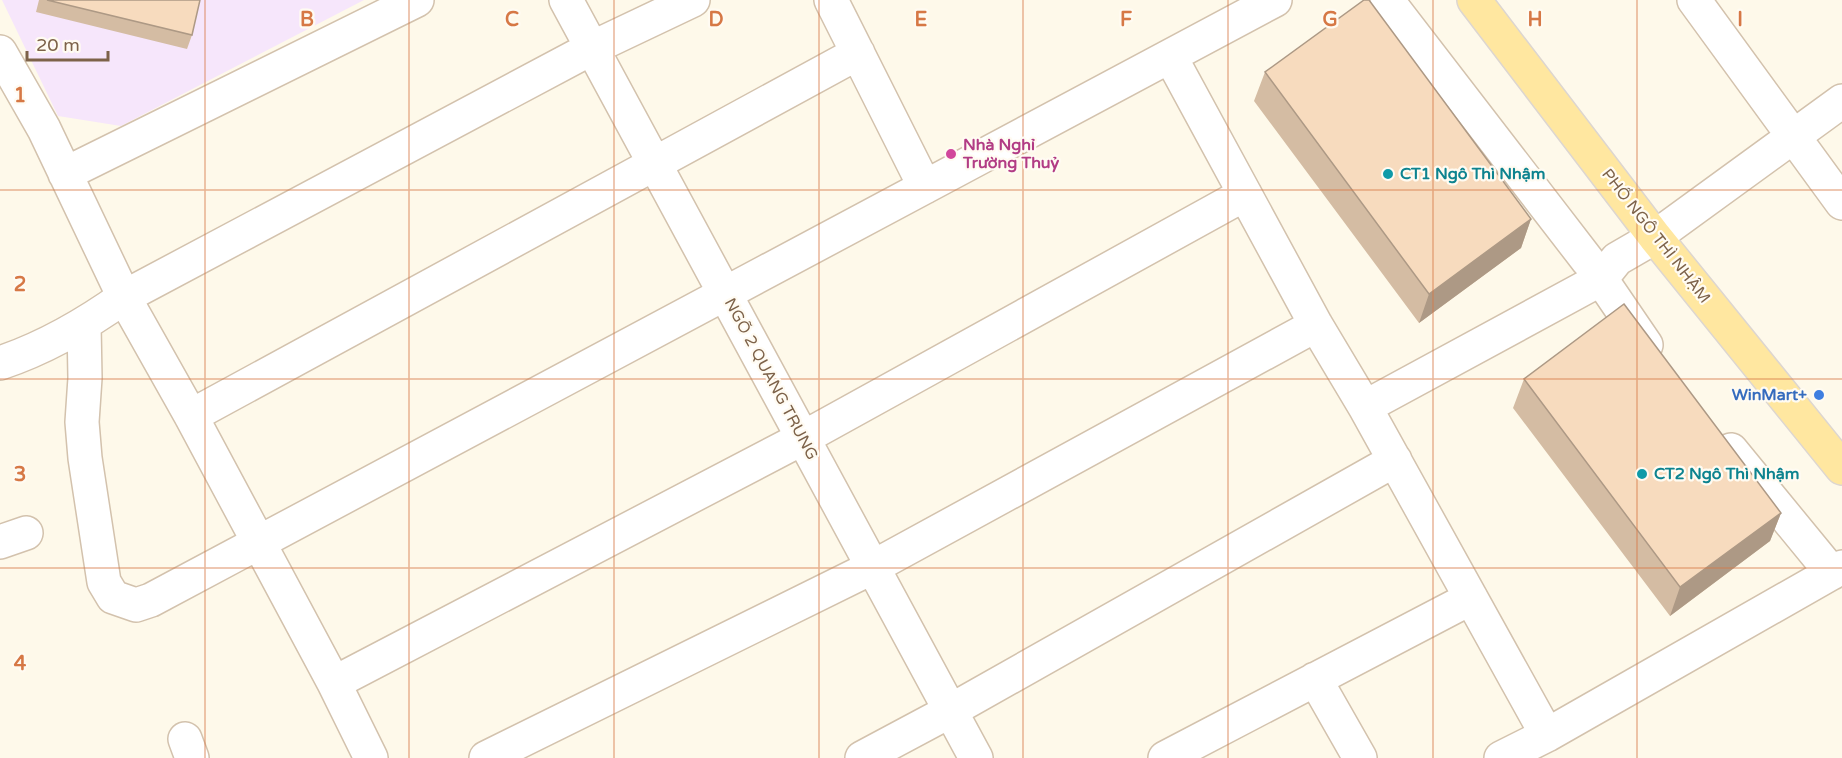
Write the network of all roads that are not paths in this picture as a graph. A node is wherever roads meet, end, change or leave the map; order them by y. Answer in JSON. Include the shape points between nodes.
{"nodes":[{"id":1,"x":417,"y":0,"type":"edge"},
{"id":2,"x":566,"y":0,"type":"edge"},
{"id":3,"x":693,"y":0,"type":"edge"},
{"id":4,"x":1275,"y":0,"type":"edge"},
{"id":5,"x":1387,"y":0,"type":"edge"},
{"id":6,"x":1473,"y":0,"type":"edge"},
{"id":7,"x":1694,"y":0,"type":"edge"},
{"id":8,"x":836,"y":2,"type":"edge"},
{"id":9,"x":592,"y":48,"type":"junction"},
{"id":10,"x":0,"y":52,"type":"edge"},
{"id":11,"x":858,"y":53,"type":"junction"},
{"id":12,"x":1170,"y":56,"type":"junction"},
{"id":13,"x":1842,"y":101,"type":"edge"},
{"id":14,"x":1792,"y":135,"type":"junction"},
{"id":15,"x":654,"y":162,"type":"junction"},
{"id":16,"x":65,"y":174,"type":"junction"},
{"id":17,"x":926,"y":187,"type":"junction"},
{"id":18,"x":1245,"y":194,"type":"junction"},
{"id":19,"x":1842,"y":203,"type":"edge"},
{"id":20,"x":1655,"y":237,"type":"junction"},
{"id":21,"x":1602,"y":266,"type":"junction"},
{"id":22,"x":725,"y":294,"type":"junction"},
{"id":23,"x":124,"y":297,"type":"junction"},
{"id":24,"x":84,"y":325,"type":"junction"},
{"id":25,"x":1316,"y":325,"type":"junction"},
{"id":26,"x":0,"y":363,"type":"edge"},
{"id":27,"x":1668,"y":371,"type":"edge"},
{"id":28,"x":1359,"y":397,"type":"junction"},
{"id":29,"x":191,"y":416,"type":"junction"},
{"id":30,"x":1712,"y":426,"type":"edge"},
{"id":31,"x":803,"y":438,"type":"junction"},
{"id":32,"x":1395,"y":460,"type":"junction"},
{"id":33,"x":1842,"y":468,"type":"edge"},
{"id":34,"x":259,"y":543,"type":"junction"},
{"id":35,"x":873,"y":567,"type":"junction"},
{"id":36,"x":1837,"y":570,"type":"edge"},
{"id":37,"x":1471,"y":598,"type":"junction"},
{"id":38,"x":1315,"y":680,"type":"junction"},
{"id":39,"x":334,"y":683,"type":"junction"},
{"id":40,"x":950,"y":711,"type":"junction"},
{"id":41,"x":1547,"y":735,"type":"junction"},
{"id":42,"x":371,"y":758,"type":"edge"},
{"id":43,"x":486,"y":758,"type":"edge"},
{"id":44,"x":862,"y":758,"type":"edge"},
{"id":45,"x":976,"y":758,"type":"edge"},
{"id":46,"x":1165,"y":758,"type":"edge"},
{"id":47,"x":1360,"y":758,"type":"edge"},
{"id":48,"x":1501,"y":758,"type":"edge"}],
"edges":[{"from":1,"to":16,"type":"street"},
{"from":2,"to":9,"type":"street","name":"NGÕ 2 QUANG TRUNG"},
{"from":3,"to":9,"type":"street"},
{"from":4,"to":12,"type":"street"},
{"from":5,"to":21,"type":"street"},
{"from":6,"to":20,"type":"main road","name":"PHỐ NGÔ THÌ NHẬM"},
{"from":7,"to":14,"type":"street"},
{"from":8,"to":11,"type":"street"},
{"from":9,"to":15,"type":"street","name":"NGÕ 2 QUANG TRUNG"},
{"from":9,"to":23,"type":"street"},
{"from":10,"to":16,"type":"street"},
{"from":11,"to":15,"type":"street"},
{"from":11,"to":17,"type":"street"},
{"from":12,"to":17,"type":"street"},
{"from":12,"to":18,"type":"street"},
{"from":13,"to":14,"type":"street"},
{"from":14,"to":19,"type":"street"},
{"from":14,"to":20,"type":"street"},
{"from":15,"to":22,"type":"street","name":"NGÕ 2 QUANG TRUNG"},
{"from":15,"to":29,"type":"street"},
{"from":16,"to":23,"type":"street"},
{"from":17,"to":22,"type":"street"},
{"from":18,"to":25,"type":"street"},
{"from":18,"to":31,"type":"street"},
{"from":20,"to":21,"type":"street"},
{"from":20,"to":33,"type":"main road","name":"PHỐ NGÔ THÌ NHẬM"},
{"from":21,"to":27,"type":"street","via":[[1638,335]]},
{"from":21,"to":28,"type":"street"},
{"from":22,"to":31,"type":"street","name":"NGÕ 2 QUANG TRUNG"},
{"from":22,"to":34,"type":"street"},
{"from":23,"to":24,"type":"street"},
{"from":23,"to":29,"type":"street"},
{"from":24,"to":26,"type":"street"},
{"from":24,"to":34,"type":"street","via":[[85,459],[104,582],[112,597],[136,605],[152,600]]},
{"from":25,"to":28,"type":"street"},
{"from":25,"to":35,"type":"street"},
{"from":28,"to":32,"type":"street"},
{"from":29,"to":34,"type":"street"},
{"from":30,"to":36,"type":"street"},
{"from":31,"to":35,"type":"street","name":"NGÕ 2 QUANG TRUNG"},
{"from":31,"to":39,"type":"street"},
{"from":32,"to":37,"type":"street"},
{"from":32,"to":40,"type":"street"},
{"from":34,"to":39,"type":"street"},
{"from":35,"to":40,"type":"street","name":"NGÕ 2 QUANG TRUNG"},
{"from":35,"to":43,"type":"street"},
{"from":36,"to":41,"type":"street"},
{"from":37,"to":38,"type":"street"},
{"from":37,"to":41,"type":"street"},
{"from":38,"to":46,"type":"street"},
{"from":38,"to":47,"type":"street"},
{"from":39,"to":42,"type":"street"},
{"from":40,"to":44,"type":"street"},
{"from":40,"to":45,"type":"street","name":"NGÕ 2 QUANG TRUNG"},
{"from":41,"to":48,"type":"street"}]}
